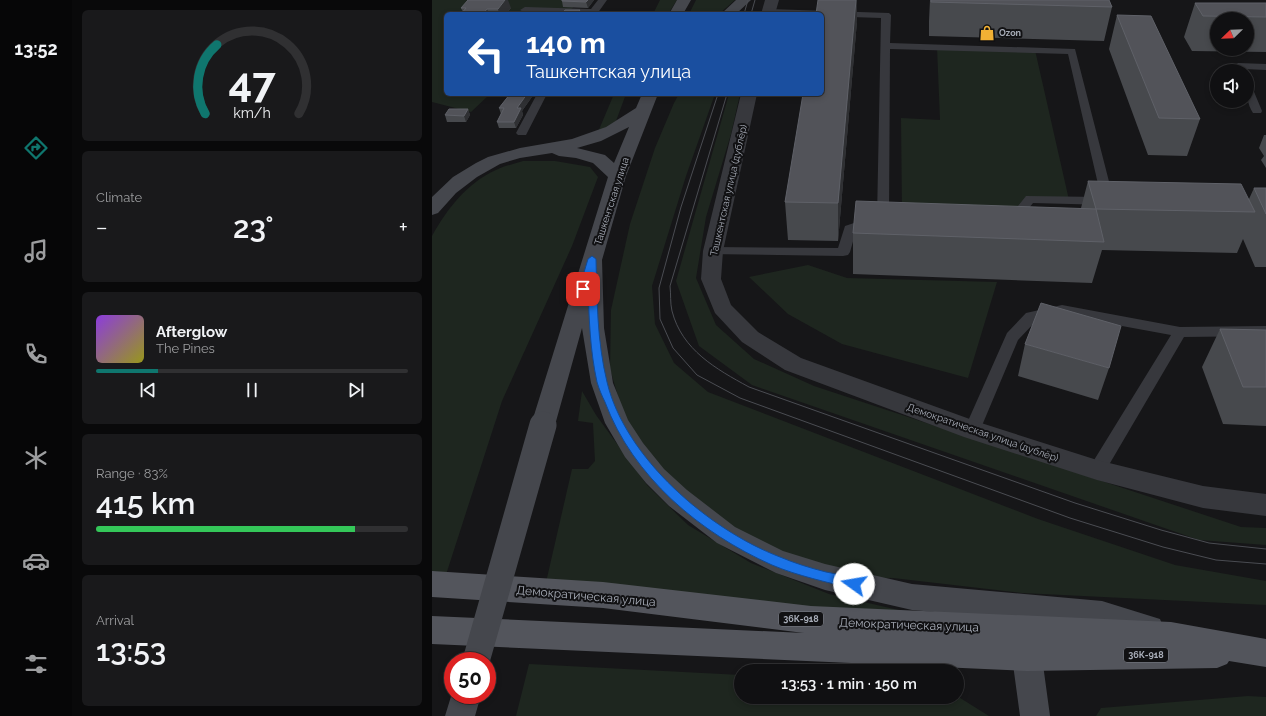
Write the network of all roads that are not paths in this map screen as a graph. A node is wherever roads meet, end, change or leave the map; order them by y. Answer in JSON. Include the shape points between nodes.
{"nodes":[{"id":1,"x":603,"y":0,"type":"edge"},
{"id":2,"x":684,"y":0,"type":"edge"},
{"id":3,"x":744,"y":0,"type":"edge"},
{"id":4,"x":770,"y":9,"type":"edge"},
{"id":5,"x":525,"y":10,"type":"dead end"},
{"id":6,"x":570,"y":12,"type":"edge"},
{"id":7,"x":594,"y":12,"type":"edge"},
{"id":8,"x":677,"y":12,"type":"edge"},
{"id":9,"x":730,"y":12,"type":"edge"},
{"id":10,"x":885,"y":46,"type":"junction"},
{"id":11,"x":1254,"y":66,"type":"edge"},
{"id":12,"x":1266,"y":66,"type":"edge"},
{"id":13,"x":541,"y":96,"type":"edge"},
{"id":14,"x":649,"y":96,"type":"edge"},
{"id":15,"x":749,"y":96,"type":"edge"},
{"id":16,"x":1254,"y":103,"type":"edge"},
{"id":17,"x":1257,"y":110,"type":"dead end"},
{"id":18,"x":643,"y":111,"type":"junction"},
{"id":19,"x":522,"y":133,"type":"dead end"},
{"id":20,"x":542,"y":150,"type":"junction"},
{"id":21,"x":617,"y":176,"type":"junction"},
{"id":22,"x":1108,"y":201,"type":"junction"},
{"id":23,"x":1123,"y":201,"type":"edge"},
{"id":24,"x":432,"y":209,"type":"edge"},
{"id":25,"x":883,"y":218,"type":"junction"},
{"id":26,"x":898,"y":219,"type":"edge"},
{"id":27,"x":1004,"y":222,"type":"edge"},
{"id":28,"x":713,"y":251,"type":"junction"},
{"id":29,"x":592,"y":259,"type":"junction"},
{"id":30,"x":722,"y":308,"type":"joint"},
{"id":31,"x":1266,"y":331,"type":"edge"},
{"id":32,"x":1180,"y":332,"type":"junction"},
{"id":33,"x":972,"y":430,"type":"junction"},
{"id":34,"x":1096,"y":470,"type":"junction"},
{"id":35,"x":1266,"y":505,"type":"edge"},
{"id":36,"x":432,"y":584,"type":"edge"},
{"id":37,"x":432,"y":630,"type":"edge"},
{"id":38,"x":1170,"y":636,"type":"junction"},
{"id":39,"x":479,"y":652,"type":"edge"},
{"id":40,"x":1266,"y":653,"type":"edge"},
{"id":41,"x":1026,"y":657,"type":"junction"},
{"id":42,"x":463,"y":704,"type":"edge"},
{"id":43,"x":460,"y":716,"type":"edge"},
{"id":44,"x":1035,"y":716,"type":"edge"}],
"edges":[{"from":1,"to":7,"type":"lane"},
{"from":2,"to":8,"type":"main road"},
{"from":3,"to":9,"type":"main road"},
{"from":4,"to":10,"type":"lane","via":[[886,15]]},
{"from":5,"to":6,"type":"lane"},
{"from":10,"to":22,"type":"lane","via":[[1072,50]]},
{"from":10,"to":25,"type":"lane"},
{"from":11,"to":12,"type":"lane"},
{"from":13,"to":19,"type":"lane"},
{"from":14,"to":18,"type":"main road","name":"Ташкентская улица"},
{"from":15,"to":28,"type":"street","name":"Ташкентская улица (дублёр)"},
{"from":16,"to":17,"type":"lane"},
{"from":18,"to":20,"type":"main road","via":[[605,134],[578,143]]},
{"from":18,"to":21,"type":"main road","name":"Ташкентская улица"},
{"from":20,"to":21,"type":"main road","via":[[577,153],[599,159]]},
{"from":20,"to":24,"type":"main road","via":[[519,153],[472,171],[443,195]]},
{"from":21,"to":29,"type":"main road","name":"Ташкентская улица"},
{"from":22,"to":23,"type":"lane"},
{"from":22,"to":27,"type":"lane","via":[[1030,199],[1011,222]]},
{"from":25,"to":26,"type":"lane"},
{"from":25,"to":28,"type":"lane","via":[[850,228],[843,252]]},
{"from":28,"to":30,"type":"street","name":"Ташкентская улица (дублёр)","via":[[711,279]]},
{"from":29,"to":38,"type":"main road","via":[[593,328],[602,383],[617,423],[655,476],[678,498],[726,535],[776,561],[912,597],[1102,614]]},
{"from":29,"to":39,"type":"main road","name":"Ташкентская улица","bridge":true},
{"from":30,"to":33,"type":"street","name":"Демократическая улица (дублёр)","via":[[750,337],[793,364]]},
{"from":31,"to":32,"type":"lane"},
{"from":32,"to":33,"type":"lane","via":[[1062,310],[1031,317],[1012,337]]},
{"from":32,"to":34,"type":"lane"},
{"from":33,"to":34,"type":"street","name":"Демократическая улица (дублёр)"},
{"from":34,"to":35,"type":"street","name":"Демократическая улица (дублёр)","via":[[1203,496]]},
{"from":36,"to":38,"type":"main road","name":"Демократическая улица","number":"36К-918","via":[[603,595],[811,620]]},
{"from":37,"to":41,"type":"main road","name":"Демократическая улица","number":"36К-918"},
{"from":38,"to":40,"type":"main road","name":"Демократическая улица","number":"36К-918"},
{"from":40,"to":41,"type":"main road","name":"Демократическая улица","number":"36К-918"},
{"from":41,"to":44,"type":"main road"},
{"from":42,"to":43,"type":"main road"}]}
